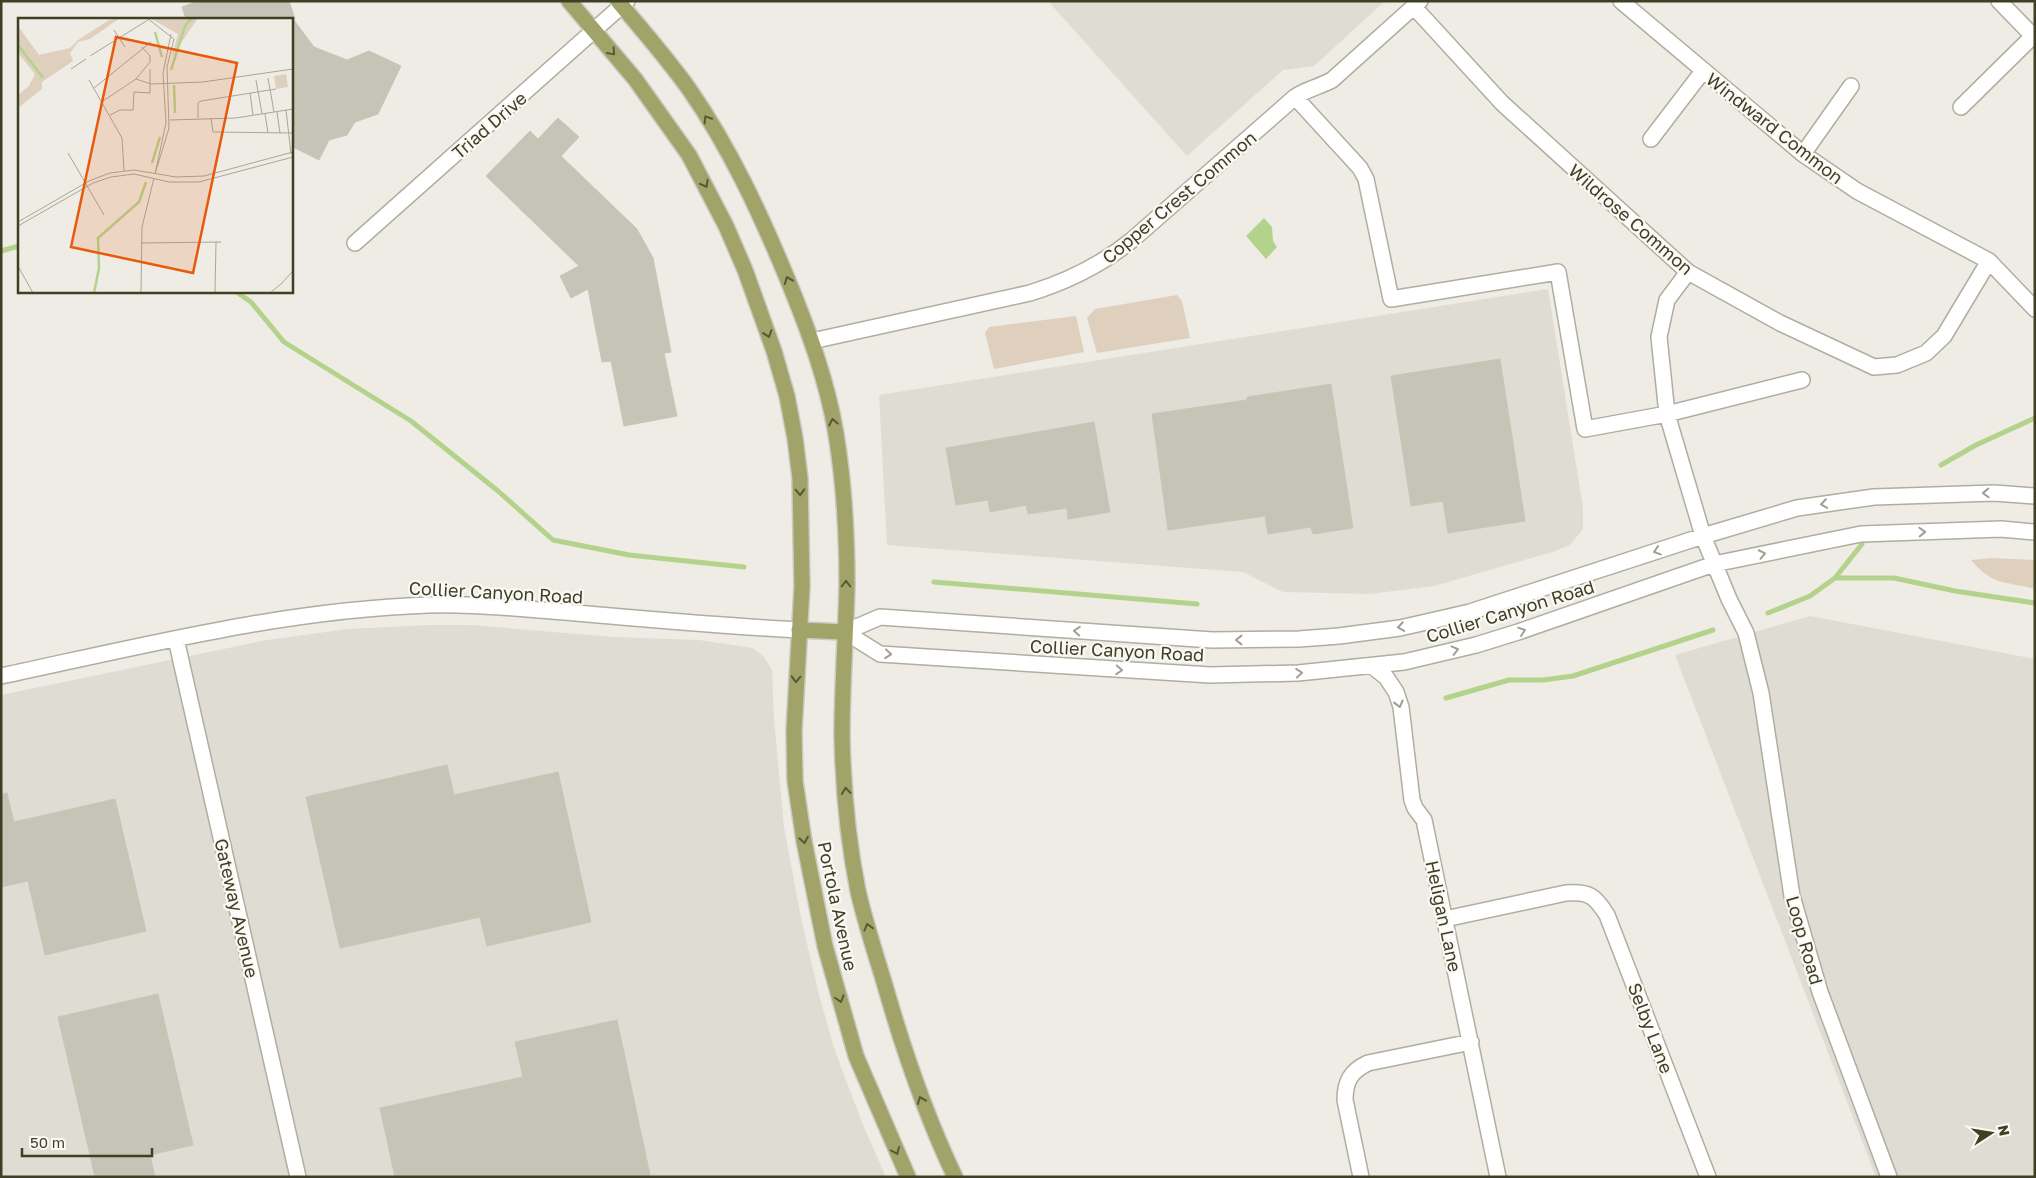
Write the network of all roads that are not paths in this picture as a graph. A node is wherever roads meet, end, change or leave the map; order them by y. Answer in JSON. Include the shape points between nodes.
{"nodes":[{"id":1,"x":569,"y":1,"type":"edge"},
{"id":2,"x":1621,"y":1,"type":"edge"},
{"id":3,"x":2000,"y":1,"type":"edge"},
{"id":4,"x":622,"y":3,"type":"edge"},
{"id":5,"x":1417,"y":4,"type":"edge"},
{"id":6,"x":594,"y":31,"type":"junction"},
{"id":7,"x":2034,"y":36,"type":"edge"},
{"id":8,"x":1703,"y":71,"type":"junction"},
{"id":9,"x":1851,"y":86,"type":"dead end"},
{"id":10,"x":1295,"y":97,"type":"junction"},
{"id":11,"x":1961,"y":107,"type":"dead end"},
{"id":12,"x":1651,"y":139,"type":"dead end"},
{"id":13,"x":1803,"y":154,"type":"junction"},
{"id":14,"x":355,"y":243,"type":"dead end"},
{"id":15,"x":1989,"y":261,"type":"junction"},
{"id":16,"x":1688,"y":272,"type":"junction"},
{"id":17,"x":2035,"y":309,"type":"edge"},
{"id":18,"x":812,"y":341,"type":"junction"},
{"id":19,"x":1802,"y":380,"type":"dead end"},
{"id":20,"x":1667,"y":414,"type":"junction"},
{"id":21,"x":2035,"y":496,"type":"edge"},
{"id":22,"x":2035,"y":532,"type":"edge"},
{"id":23,"x":1703,"y":536,"type":"junction"},
{"id":24,"x":1714,"y":564,"type":"junction"},
{"id":25,"x":799,"y":630,"type":"junction"},
{"id":26,"x":845,"y":632,"type":"junction"},
{"id":27,"x":176,"y":639,"type":"junction"},
{"id":28,"x":1372,"y":666,"type":"junction"},
{"id":29,"x":1,"y":676,"type":"edge"},
{"id":30,"x":1445,"y":919,"type":"junction"},
{"id":31,"x":1471,"y":1042,"type":"junction"},
{"id":32,"x":298,"y":1177,"type":"edge"},
{"id":33,"x":908,"y":1177,"type":"edge"},
{"id":34,"x":954,"y":1177,"type":"edge"},
{"id":35,"x":1361,"y":1177,"type":"edge"},
{"id":36,"x":1498,"y":1177,"type":"edge"},
{"id":37,"x":1708,"y":1177,"type":"edge"},
{"id":38,"x":1889,"y":1177,"type":"edge"}],
"edges":[{"from":1,"to":6,"type":"main road","name":"Portola Avenue"},
{"from":2,"to":8,"type":"street","name":"Windward Common"},
{"from":3,"to":7,"type":"street"},
{"from":4,"to":6,"type":"street","name":"Triad Drive"},
{"from":18,"to":4,"type":"main road","name":"Portola Avenue","one_way":true,"via":[[760,213],[719,137],[689,90]]},
{"from":5,"to":10,"type":"street","name":"Copper Crest Common","via":[[1332,80]]},
{"from":5,"to":16,"type":"street","name":"Wildrose Common","via":[[1502,103]]},
{"from":6,"to":14,"type":"street","name":"Triad Drive"},
{"from":6,"to":25,"type":"main road","name":"Portola Avenue","one_way":true,"via":[[635,79],[689,155],[726,226],[774,351],[788,404],[800,478],[802,586]]},
{"from":7,"to":11,"type":"street"},
{"from":8,"to":12,"type":"street"},
{"from":8,"to":13,"type":"street","name":"Windward Common"},
{"from":9,"to":13,"type":"street"},
{"from":10,"to":18,"type":"street","name":"Copper Crest Common","via":[[1132,240],[1109,259],[1083,273],[1030,293]]},
{"from":10,"to":20,"type":"street","via":[[1360,168],[1366,179],[1391,299],[1558,272],[1585,429]]},
{"from":13,"to":15,"type":"street","name":"Windward Common","via":[[1857,191]]},
{"from":15,"to":16,"type":"street","name":"Wildrose Common","via":[[1944,336],[1926,353],[1897,365],[1874,367],[1780,324]]},
{"from":15,"to":17,"type":"street","name":"Windward Common"},
{"from":16,"to":20,"type":"street","name":"Loop Road","via":[[1667,300],[1659,337]]},
{"from":26,"to":18,"type":"main road","name":"Portola Avenue","one_way":true,"via":[[847,583],[841,473],[825,386]]},
{"from":19,"to":20,"type":"street"},
{"from":20,"to":23,"type":"street","name":"Loop Road"},
{"from":21,"to":23,"type":"street","name":"Collier Canyon Road","one_way":true,"via":[[1994,493],[1874,497],[1797,508]]},
{"from":24,"to":22,"type":"street","name":"Collier Canyon Road","one_way":true,"via":[[1861,534],[2001,529]]},
{"from":23,"to":24,"type":"street","name":"Loop Road"},
{"from":23,"to":26,"type":"street","name":"Collier Canyon Road","one_way":true,"via":[[1470,612],[1400,628],[1339,636],[1212,640],[880,617]]},
{"from":28,"to":24,"type":"street","name":"Collier Canyon Road","one_way":true,"via":[[1404,662],[1484,643]]},
{"from":24,"to":38,"type":"street","name":"Loop Road","via":[[1746,633],[1761,693],[1792,896],[1820,992]]},
{"from":25,"to":26,"type":"main road","name":"Collier Canyon Road"},
{"from":25,"to":27,"type":"street","name":"Collier Canyon Road","via":[[488,606],[430,605],[322,612]]},
{"from":25,"to":33,"type":"main road","name":"Portola Avenue","one_way":true,"via":[[794,731],[804,841],[825,946],[856,1056]]},
{"from":26,"to":28,"type":"street","name":"Collier Canyon Road","one_way":true,"via":[[880,654],[1165,673],[1256,675]]},
{"from":34,"to":26,"type":"main road","name":"Portola Avenue","one_way":true,"via":[[917,1090],[858,891],[844,776]]},
{"from":27,"to":29,"type":"street","name":"Collier Canyon Road"},
{"from":27,"to":32,"type":"street","name":"Gateway Avenue"},
{"from":28,"to":30,"type":"street","name":"Heligan Lane","one_way":true,"via":[[1386,677],[1401,707],[1412,800],[1424,820]]},
{"from":30,"to":31,"type":"street","name":"Heligan Lane"},
{"from":30,"to":37,"type":"street","name":"Selby Lane","via":[[1566,893],[1580,892],[1598,901],[1608,915]]},
{"from":31,"to":35,"type":"street","via":[[1368,1062],[1349,1076],[1345,1100]]},
{"from":31,"to":36,"type":"street","name":"Heligan Lane"}]}
